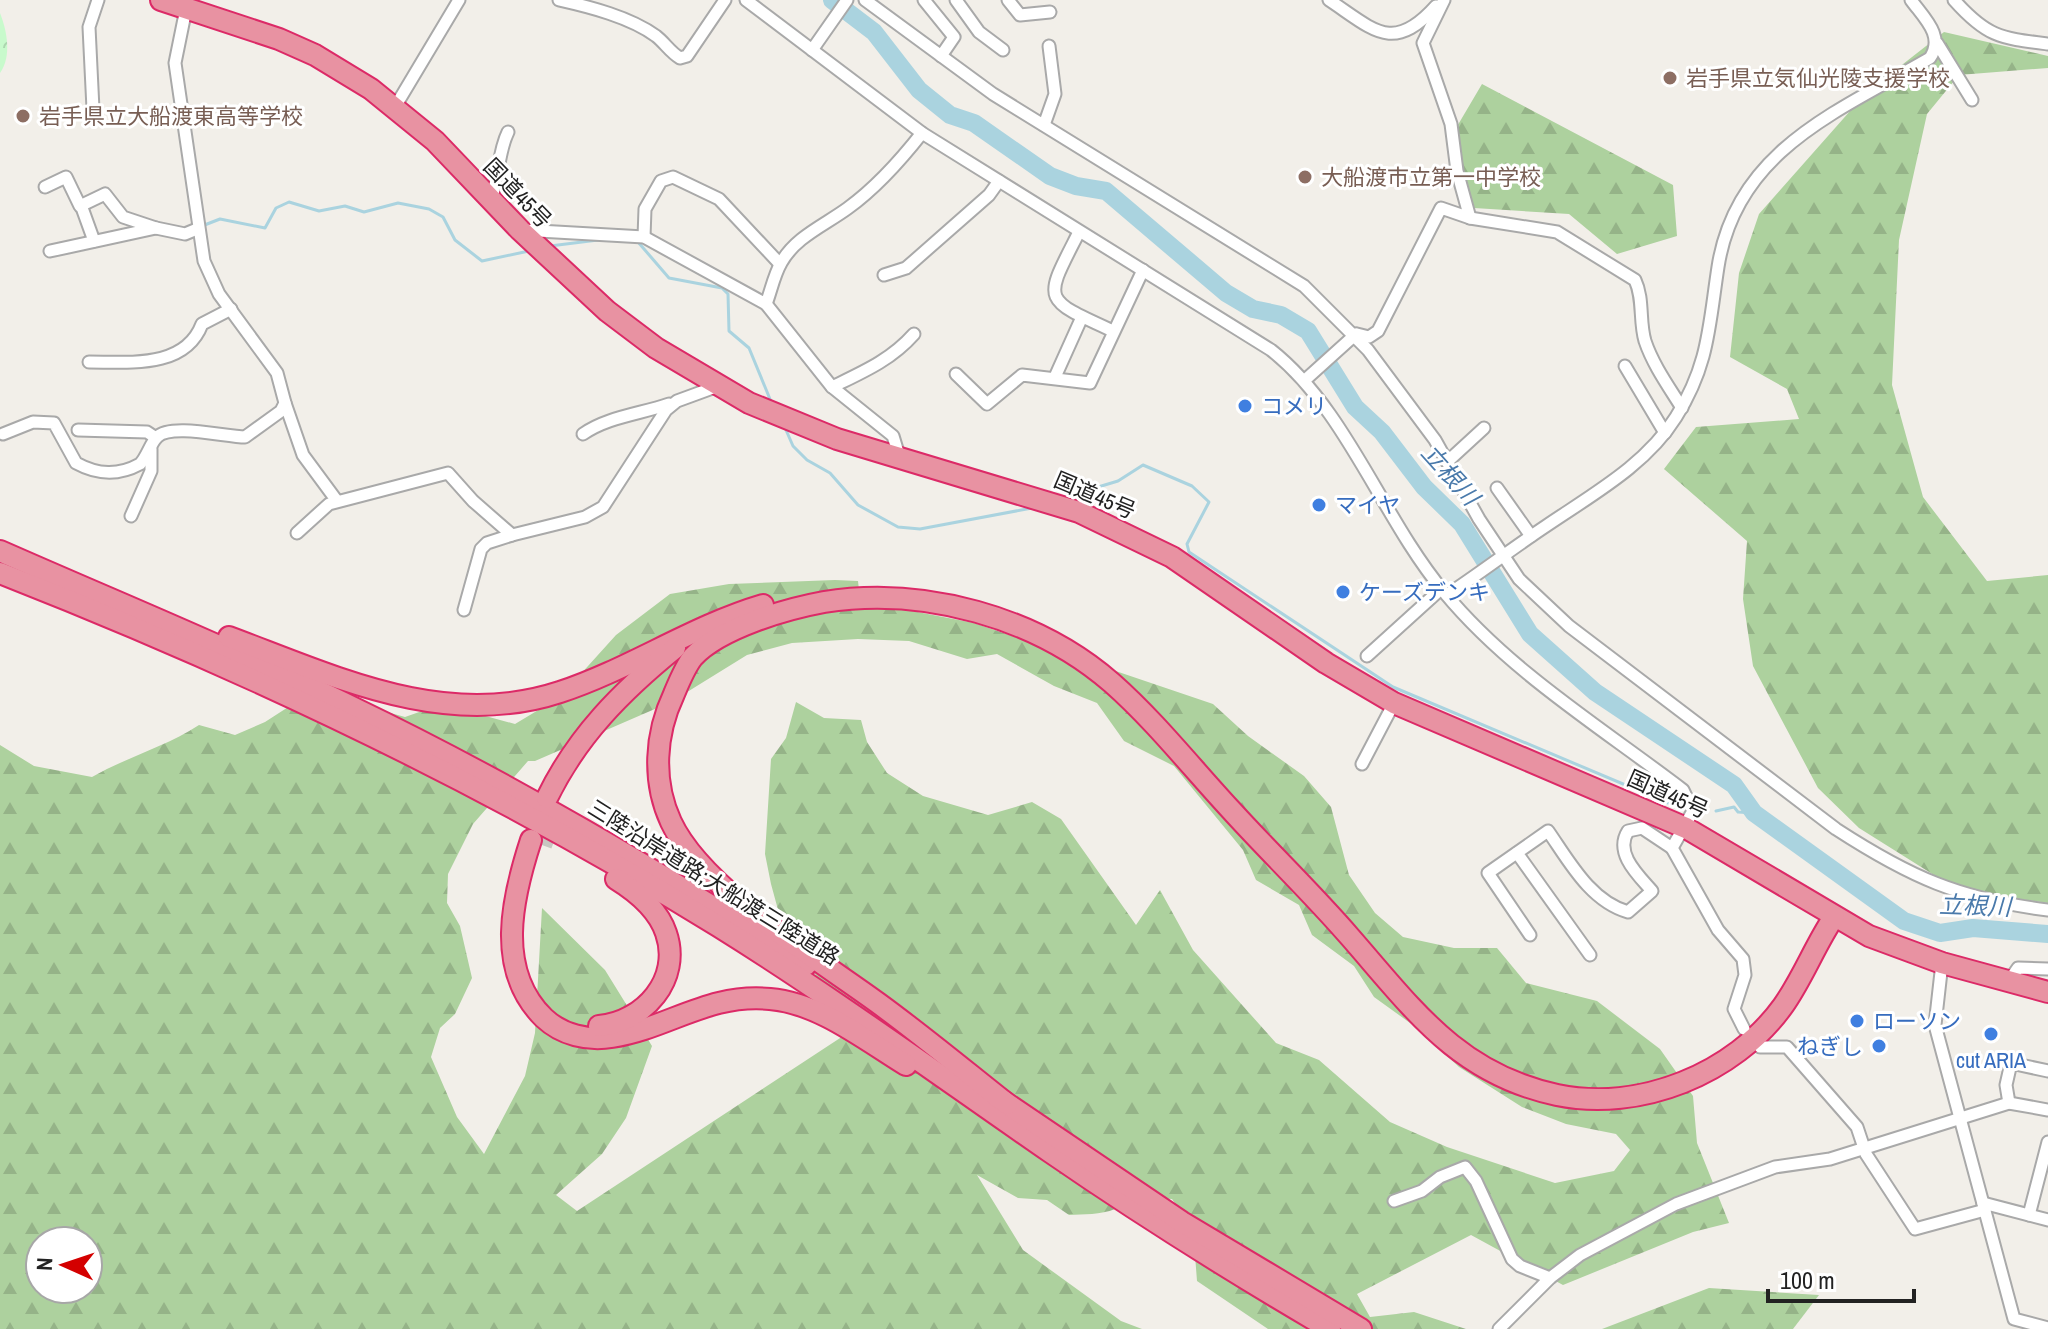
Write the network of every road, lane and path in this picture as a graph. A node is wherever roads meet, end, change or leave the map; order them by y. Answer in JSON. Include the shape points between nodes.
{"nodes":[{"id":1,"x":98,"y":0,"type":"edge"},
{"id":2,"x":161,"y":0,"type":"edge"},
{"id":3,"x":459,"y":0,"type":"edge"},
{"id":4,"x":559,"y":0,"type":"edge"},
{"id":5,"x":725,"y":0,"type":"edge"},
{"id":6,"x":746,"y":0,"type":"edge"},
{"id":7,"x":847,"y":0,"type":"edge"},
{"id":8,"x":865,"y":0,"type":"edge"},
{"id":9,"x":924,"y":0,"type":"edge"},
{"id":10,"x":956,"y":0,"type":"edge"},
{"id":11,"x":1008,"y":0,"type":"edge"},
{"id":12,"x":1329,"y":0,"type":"edge"},
{"id":13,"x":1442,"y":0,"type":"edge"},
{"id":14,"x":1911,"y":0,"type":"edge"},
{"id":15,"x":1954,"y":0,"type":"edge"},
{"id":16,"x":187,"y":4,"type":"edge"},
{"id":17,"x":1050,"y":12,"type":"dead end"},
{"id":18,"x":1937,"y":43,"type":"junction"},
{"id":19,"x":2048,"y":44,"type":"edge"},
{"id":20,"x":1049,"y":46,"type":"dead end"},
{"id":21,"x":812,"y":50,"type":"junction"},
{"id":22,"x":1003,"y":50,"type":"dead end"},
{"id":23,"x":941,"y":56,"type":"junction"},
{"id":24,"x":1972,"y":100,"type":"dead end"},
{"id":25,"x":395,"y":107,"type":"junction"},
{"id":26,"x":93,"y":109,"type":"dead end"},
{"id":27,"x":1044,"y":125,"type":"junction"},
{"id":28,"x":508,"y":132,"type":"dead end"},
{"id":29,"x":922,"y":133,"type":"junction"},
{"id":30,"x":999,"y":181,"type":"junction"},
{"id":31,"x":45,"y":187,"type":"dead end"},
{"id":32,"x":491,"y":200,"type":"junction"},
{"id":33,"x":81,"y":205,"type":"junction"},
{"id":34,"x":1470,"y":218,"type":"junction"},
{"id":35,"x":156,"y":228,"type":"junction"},
{"id":36,"x":197,"y":229,"type":"junction"},
{"id":37,"x":520,"y":230,"type":"junction"},
{"id":38,"x":1079,"y":232,"type":"junction"},
{"id":39,"x":644,"y":237,"type":"junction"},
{"id":40,"x":94,"y":241,"type":"junction"},
{"id":41,"x":50,"y":251,"type":"dead end"},
{"id":42,"x":780,"y":264,"type":"junction"},
{"id":43,"x":1143,"y":270,"type":"junction"},
{"id":44,"x":884,"y":275,"type":"dead end"},
{"id":45,"x":766,"y":304,"type":"junction"},
{"id":46,"x":231,"y":309,"type":"junction"},
{"id":47,"x":1082,"y":317,"type":"junction"},
{"id":48,"x":1113,"y":331,"type":"junction"},
{"id":49,"x":914,"y":334,"type":"dead end"},
{"id":50,"x":1353,"y":337,"type":"junction"},
{"id":51,"x":89,"y":362,"type":"dead end"},
{"id":52,"x":1625,"y":366,"type":"dead end"},
{"id":53,"x":956,"y":374,"type":"dead end"},
{"id":54,"x":1310,"y":376,"type":"junction"},
{"id":55,"x":1055,"y":377,"type":"junction"},
{"id":56,"x":718,"y":386,"type":"junction"},
{"id":57,"x":832,"y":387,"type":"junction"},
{"id":58,"x":677,"y":401,"type":"junction"},
{"id":59,"x":285,"y":403,"type":"junction"},
{"id":60,"x":1682,"y":408,"type":"junction"},
{"id":61,"x":1484,"y":428,"type":"dead end"},
{"id":62,"x":78,"y":430,"type":"dead end"},
{"id":63,"x":1665,"y":433,"type":"junction"},
{"id":64,"x":3,"y":434,"type":"dead end"},
{"id":65,"x":583,"y":434,"type":"dead end"},
{"id":66,"x":154,"y":443,"type":"junction"},
{"id":67,"x":900,"y":459,"type":"junction"},
{"id":68,"x":1447,"y":462,"type":"junction"},
{"id":69,"x":1497,"y":488,"type":"dead end"},
{"id":70,"x":337,"y":501,"type":"junction"},
{"id":71,"x":131,"y":516,"type":"dead end"},
{"id":72,"x":297,"y":533,"type":"dead end"},
{"id":73,"x":512,"y":535,"type":"junction"},
{"id":74,"x":1531,"y":536,"type":"junction"},
{"id":75,"x":0,"y":551,"type":"edge"},
{"id":76,"x":1499,"y":558,"type":"junction"},
{"id":77,"x":0,"y":573,"type":"edge"},
{"id":78,"x":1448,"y":591,"type":"junction"},
{"id":79,"x":464,"y":610,"type":"dead end"},
{"id":80,"x":712,"y":633,"type":"junction"},
{"id":81,"x":1367,"y":656,"type":"dead end"},
{"id":82,"x":1394,"y":703,"type":"junction"},
{"id":83,"x":423,"y":759,"type":"junction"},
{"id":84,"x":1362,"y":764,"type":"dead end"},
{"id":85,"x":552,"y":802,"type":"tunnel mouth"},
{"id":86,"x":1686,"y":828,"type":"junction"},
{"id":87,"x":1672,"y":848,"type":"junction"},
{"id":88,"x":1517,"y":853,"type":"junction"},
{"id":89,"x":2048,"y":910,"type":"edge"},
{"id":90,"x":1834,"y":917,"type":"junction"},
{"id":91,"x":1530,"y":935,"type":"dead end"},
{"id":92,"x":1590,"y":955,"type":"dead end"},
{"id":93,"x":1942,"y":963,"type":"junction"},
{"id":94,"x":2048,"y":969,"type":"edge"},
{"id":95,"x":2009,"y":981,"type":"junction"},
{"id":96,"x":2048,"y":992,"type":"edge"},
{"id":97,"x":1744,"y":1029,"type":"dead end"},
{"id":98,"x":1760,"y":1047,"type":"dead end"},
{"id":99,"x":2048,"y":1071,"type":"edge"},
{"id":100,"x":2009,"y":1103,"type":"junction"},
{"id":101,"x":1004,"y":1110,"type":"junction"},
{"id":102,"x":2048,"y":1110,"type":"edge"},
{"id":103,"x":1958,"y":1117,"type":"junction"},
{"id":104,"x":2048,"y":1142,"type":"edge"},
{"id":105,"x":1865,"y":1149,"type":"junction"},
{"id":106,"x":1394,"y":1201,"type":"dead end"},
{"id":107,"x":1984,"y":1207,"type":"junction"},
{"id":108,"x":2029,"y":1215,"type":"junction"},
{"id":109,"x":2048,"y":1220,"type":"edge"},
{"id":110,"x":1256,"y":1276,"type":"junction"},
{"id":111,"x":1550,"y":1278,"type":"junction"},
{"id":112,"x":2048,"y":1328,"type":"edge"},
{"id":113,"x":1330,"y":1329,"type":"edge"},
{"id":114,"x":1361,"y":1329,"type":"edge"},
{"id":115,"x":1499,"y":1329,"type":"edge"}],
"edges":[{"from":1,"to":26,"type":"street","via":[[89,27]]},
{"from":2,"to":16,"type":"highway","name":"国道45号"},
{"from":3,"to":25,"type":"street"},
{"from":4,"to":5,"type":"street","via":[[641,28],[680,58],[687,56]]},
{"from":6,"to":21,"type":"street"},
{"from":7,"to":21,"type":"street"},
{"from":8,"to":23,"type":"street"},
{"from":9,"to":23,"type":"street","via":[[954,37]]},
{"from":10,"to":22,"type":"street","via":[[979,32]]},
{"from":11,"to":17,"type":"street","via":[[1020,15]]},
{"from":12,"to":13,"type":"street","via":[[1391,35],[1403,34],[1422,21]]},
{"from":13,"to":34,"type":"street","via":[[1423,43],[1451,124]]},
{"from":14,"to":18,"type":"street"},
{"from":15,"to":19,"type":"street","via":[[1993,36]]},
{"from":16,"to":25,"type":"highway","name":"国道45号","via":[[315,55]]},
{"from":16,"to":36,"type":"street","via":[[175,63]]},
{"from":18,"to":24,"type":"street"},
{"from":18,"to":60,"type":"street","via":[[1930,58],[1784,146],[1745,192],[1724,239],[1705,358]]},
{"from":20,"to":27,"type":"street","via":[[1055,94]]},
{"from":21,"to":29,"type":"street"},
{"from":23,"to":27,"type":"street"},
{"from":25,"to":32,"type":"highway","name":"国道45号"},
{"from":27,"to":50,"type":"street","via":[[1304,286]]},
{"from":28,"to":32,"type":"street"},
{"from":29,"to":30,"type":"street"},
{"from":29,"to":42,"type":"street","via":[[895,167],[848,208],[810,232]]},
{"from":30,"to":38,"type":"street"},
{"from":30,"to":44,"type":"street","via":[[906,268]]},
{"from":31,"to":33,"type":"street","via":[[66,177]]},
{"from":32,"to":37,"type":"highway","name":"国道45号"},
{"from":33,"to":35,"type":"street","via":[[105,194],[123,217]]},
{"from":33,"to":40,"type":"street"},
{"from":34,"to":50,"type":"street","via":[[1441,208],[1378,331]]},
{"from":34,"to":60,"type":"street","via":[[1557,232],[1635,280],[1645,341]]},
{"from":35,"to":36,"type":"street","via":[[185,234]]},
{"from":35,"to":40,"type":"street"},
{"from":36,"to":46,"type":"street","via":[[209,277]]},
{"from":37,"to":39,"type":"street"},
{"from":37,"to":56,"type":"highway","name":"国道45号","via":[[607,311]]},
{"from":38,"to":43,"type":"street"},
{"from":38,"to":47,"type":"street","via":[[1052,288],[1060,303]]},
{"from":39,"to":42,"type":"street","via":[[645,209],[669,176],[719,199]]},
{"from":39,"to":45,"type":"street"},
{"from":40,"to":41,"type":"street"},
{"from":42,"to":45,"type":"street"},
{"from":43,"to":48,"type":"street"},
{"from":43,"to":54,"type":"street"},
{"from":45,"to":57,"type":"street"},
{"from":46,"to":51,"type":"street","via":[[202,324],[183,350],[155,361]]},
{"from":46,"to":59,"type":"street","via":[[277,373]]},
{"from":47,"to":48,"type":"street"},
{"from":47,"to":55,"type":"street"},
{"from":48,"to":55,"type":"street","via":[[1090,383]]},
{"from":49,"to":57,"type":"street","via":[[878,365]]},
{"from":50,"to":54,"type":"street"},
{"from":50,"to":68,"type":"street"},
{"from":52,"to":63,"type":"street"},
{"from":53,"to":55,"type":"street","via":[[987,404],[1018,376]]},
{"from":54,"to":78,"type":"street"},
{"from":56,"to":58,"type":"street"},
{"from":56,"to":67,"type":"highway","name":"国道45号","via":[[786,420]]},
{"from":57,"to":67,"type":"street","via":[[893,436]]},
{"from":58,"to":65,"type":"street","via":[[601,422]]},
{"from":58,"to":73,"type":"street","via":[[659,418],[603,507],[585,517]]},
{"from":59,"to":66,"type":"street","via":[[245,437],[200,431]]},
{"from":59,"to":70,"type":"street","via":[[303,455]]},
{"from":60,"to":63,"type":"street"},
{"from":61,"to":68,"type":"street"},
{"from":62,"to":66,"type":"street","via":[[147,432]]},
{"from":63,"to":74,"type":"street","via":[[1622,474]]},
{"from":64,"to":66,"type":"street","via":[[33,422],[54,423],[76,463],[103,473],[140,464]]},
{"from":66,"to":71,"type":"street","via":[[151,471]]},
{"from":67,"to":82,"type":"highway","name":"国道45号","via":[[1030,495],[1147,544]]},
{"from":68,"to":76,"type":"street"},
{"from":69,"to":74,"type":"street"},
{"from":70,"to":72,"type":"street"},
{"from":70,"to":73,"type":"street","via":[[448,473]]},
{"from":73,"to":79,"type":"street","via":[[481,549]]},
{"from":74,"to":76,"type":"street"},
{"from":75,"to":80,"type":"highway","via":[[291,660],[433,704],[500,705],[560,692]]},
{"from":75,"to":101,"type":"highway","name":"三陸沿岸道路;大船渡三陸道路","via":[[272,669],[507,786],[819,973]]},
{"from":76,"to":78,"type":"street"},
{"from":76,"to":89,"type":"street","via":[[1569,626],[1882,859],[1953,891]]},
{"from":77,"to":83,"type":"highway","name":"三陸沿岸道路;大船渡三陸道路","via":[[247,676]]},
{"from":78,"to":81,"type":"street"},
{"from":78,"to":86,"type":"street","via":[[1513,659],[1683,790],[1693,811]]},
{"from":80,"to":85,"type":"highway","via":[[635,698],[600,735]]},
{"from":80,"to":90,"type":"highway","via":[[801,607],[868,598],[946,605],[1011,624],[1070,653],[1109,680],[1455,1051],[1503,1079],[1562,1096],[1642,1094],[1722,1063],[1785,1004]]},
{"from":80,"to":101,"type":"highway","via":[[665,712],[660,734],[663,801],[682,841],[748,907]]},
{"from":82,"to":84,"type":"street"},
{"from":82,"to":86,"type":"highway","name":"国道45号"},
{"from":83,"to":101,"type":"highway","name":"三陸沿岸道路;大船渡三陸道路","via":[[718,926]]},
{"from":83,"to":101,"type":"highway","via":[[631,889],[666,932],[670,957],[663,983],[638,1014],[608,1025],[562,1016],[539,993],[525,947],[536,842],[514,906],[512,949],[527,998],[553,1025],[580,1036],[610,1038],[712,1002],[774,999],[822,1015]]},
{"from":86,"to":87,"type":"street"},
{"from":86,"to":90,"type":"highway","name":"国道45号"},
{"from":87,"to":88,"type":"street","via":[[1642,828],[1628,831],[1626,858],[1652,891],[1628,912],[1604,901],[1585,883],[1548,831]]},
{"from":87,"to":97,"type":"street","via":[[1718,930],[1743,959],[1745,975],[1734,1009]]},
{"from":88,"to":91,"type":"street","via":[[1488,873]]},
{"from":88,"to":92,"type":"street"},
{"from":90,"to":93,"type":"highway","name":"国道45号"},
{"from":93,"to":95,"type":"highway","name":"国道45号"},
{"from":93,"to":103,"type":"street","via":[[1934,1016]]},
{"from":94,"to":95,"type":"street","via":[[2018,968]]},
{"from":95,"to":96,"type":"highway","name":"国道45号"},
{"from":98,"to":105,"type":"street","via":[[1787,1047],[1857,1127]]},
{"from":99,"to":100,"type":"street","via":[[2011,1063]]},
{"from":100,"to":102,"type":"street"},
{"from":100,"to":103,"type":"street"},
{"from":101,"to":110,"type":"highway","name":"三陸沿岸道路;大船渡三陸道路"},
{"from":103,"to":105,"type":"street"},
{"from":103,"to":107,"type":"street"},
{"from":104,"to":108,"type":"street"},
{"from":105,"to":107,"type":"street","via":[[1915,1229]]},
{"from":105,"to":111,"type":"street","via":[[1775,1167],[1676,1204],[1580,1255]]},
{"from":106,"to":111,"type":"street","via":[[1465,1167],[1512,1259]]},
{"from":107,"to":108,"type":"street"},
{"from":107,"to":112,"type":"street","via":[[2014,1319]]},
{"from":108,"to":109,"type":"street"},
{"from":110,"to":113,"type":"highway","name":"三陸沿岸道路;大船渡三陸道路"},
{"from":110,"to":114,"type":"highway","name":"三陸沿岸道路;大船渡三陸道路"},
{"from":111,"to":115,"type":"street"}]}
